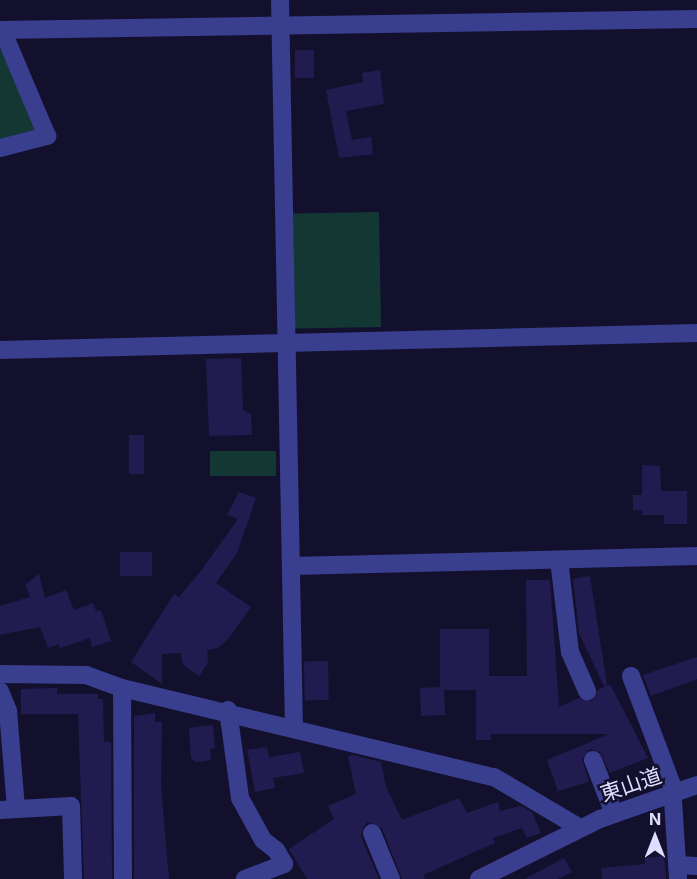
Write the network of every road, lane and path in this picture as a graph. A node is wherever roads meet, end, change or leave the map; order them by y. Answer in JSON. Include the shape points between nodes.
{"nodes":[{"id":1,"x":280,"y":0,"type":"edge"},
{"id":2,"x":697,"y":19,"type":"edge"},
{"id":3,"x":281,"y":27,"type":"junction"},
{"id":4,"x":2,"y":31,"type":"edge"},
{"id":5,"x":0,"y":148,"type":"edge"},
{"id":6,"x":697,"y":333,"type":"edge"},
{"id":7,"x":287,"y":342,"type":"junction"},
{"id":8,"x":0,"y":350,"type":"edge"},
{"id":9,"x":697,"y":556,"type":"edge"},
{"id":10,"x":560,"y":560,"type":"junction"},
{"id":11,"x":291,"y":566,"type":"junction"},
{"id":12,"x":0,"y":674,"type":"edge"},
{"id":13,"x":631,"y":676,"type":"dead end"},
{"id":14,"x":122,"y":688,"type":"junction"},
{"id":15,"x":0,"y":691,"type":"edge"},
{"id":16,"x":586,"y":691,"type":"dead end"},
{"id":17,"x":228,"y":710,"type":"junction"},
{"id":18,"x":294,"y":726,"type":"junction"},
{"id":19,"x":593,"y":760,"type":"dead end"},
{"id":20,"x":697,"y":785,"type":"edge"},
{"id":21,"x":670,"y":795,"type":"junction"},
{"id":22,"x":8,"y":810,"type":"edge"},
{"id":23,"x":614,"y":814,"type":"junction"},
{"id":24,"x":579,"y":828,"type":"junction"},
{"id":25,"x":372,"y":833,"type":"dead end"},
{"id":26,"x":697,"y":866,"type":"edge"},
{"id":27,"x":677,"y":872,"type":"edge"},
{"id":28,"x":73,"y":879,"type":"edge"},
{"id":29,"x":123,"y":879,"type":"edge"},
{"id":30,"x":245,"y":879,"type":"edge"},
{"id":31,"x":391,"y":879,"type":"edge"},
{"id":32,"x":479,"y":879,"type":"edge"}],
"edges":[{"from":1,"to":3,"type":"street"},
{"from":2,"to":3,"type":"street"},
{"from":3,"to":4,"type":"street"},
{"from":3,"to":7,"type":"street"},
{"from":4,"to":5,"type":"street","via":[[47,136]]},
{"from":6,"to":7,"type":"street"},
{"from":7,"to":8,"type":"street"},
{"from":7,"to":11,"type":"street"},
{"from":9,"to":10,"type":"street"},
{"from":10,"to":11,"type":"street"},
{"from":10,"to":16,"type":"street","via":[[570,652]]},
{"from":11,"to":18,"type":"street"},
{"from":12,"to":14,"type":"street","via":[[86,675]]},
{"from":13,"to":21,"type":"street","via":[[672,785]]},
{"from":14,"to":17,"type":"street"},
{"from":14,"to":29,"type":"street"},
{"from":15,"to":22,"type":"street","via":[[8,711]]},
{"from":17,"to":18,"type":"street"},
{"from":17,"to":30,"type":"street","via":[[240,798],[263,840],[276,850],[284,864]]},
{"from":18,"to":24,"type":"street","via":[[494,777]]},
{"from":19,"to":23,"type":"street"},
{"from":20,"to":21,"type":"street","name":"東山道"},
{"from":21,"to":23,"type":"street","name":"東山道"},
{"from":21,"to":27,"type":"street"},
{"from":22,"to":28,"type":"street","via":[[71,806]]},
{"from":23,"to":24,"type":"street","name":"東山道"},
{"from":24,"to":32,"type":"street","name":"東山道"},
{"from":25,"to":31,"type":"street"},
{"from":26,"to":27,"type":"street"}]}
